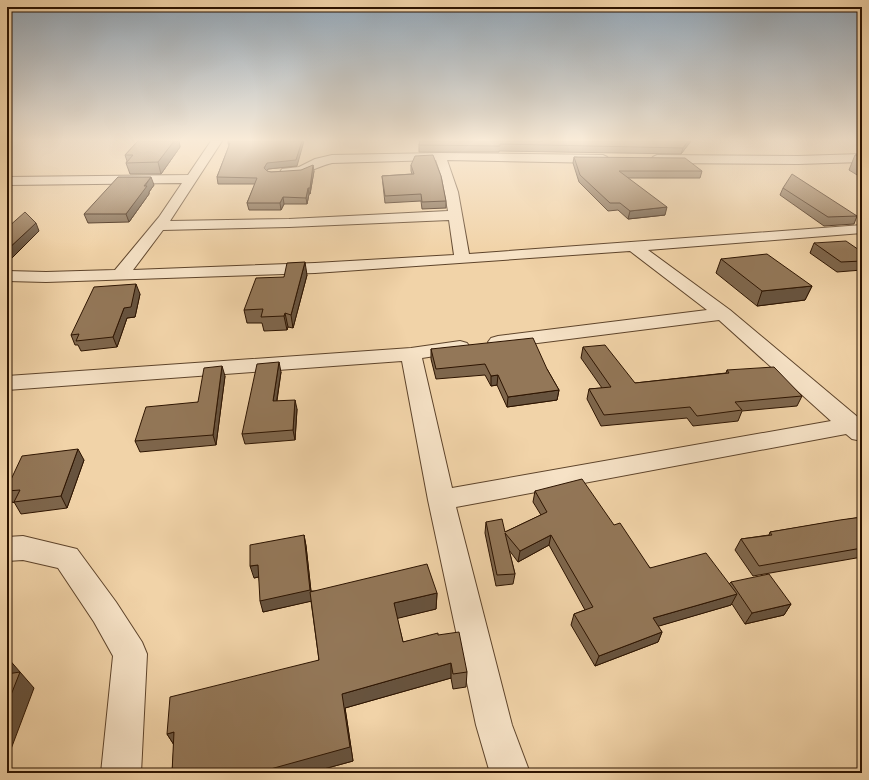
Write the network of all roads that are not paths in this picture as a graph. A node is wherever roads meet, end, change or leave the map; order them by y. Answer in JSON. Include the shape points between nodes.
{"nodes":[{"id":1,"x":446,"y":177,"type":"edge"},
{"id":2,"x":192,"y":179,"type":"joint"},
{"id":3,"x":7,"y":181,"type":"edge"},
{"id":4,"x":455,"y":215,"type":"junction"},
{"id":5,"x":159,"y":226,"type":"junction"},
{"id":6,"x":862,"y":229,"type":"edge"},
{"id":7,"x":634,"y":247,"type":"junction"},
{"id":8,"x":462,"y":258,"type":"junction"},
{"id":9,"x":120,"y":274,"type":"junction"},
{"id":10,"x":7,"y":276,"type":"edge"},
{"id":11,"x":723,"y":314,"type":"junction"},
{"id":12,"x":410,"y":354,"type":"junction"},
{"id":13,"x":7,"y":383,"type":"edge"},
{"id":14,"x":857,"y":430,"type":"edge"},
{"id":15,"x":441,"y":500,"type":"junction"},
{"id":16,"x":7,"y":549,"type":"edge"},
{"id":17,"x":121,"y":773,"type":"edge"},
{"id":18,"x":510,"y":773,"type":"edge"}],
"edges":[{"from":1,"to":4,"type":"street"},
{"from":2,"to":3,"type":"street"},
{"from":2,"to":5,"type":"street"},
{"from":4,"to":5,"type":"street"},
{"from":4,"to":8,"type":"street"},
{"from":5,"to":9,"type":"street"},
{"from":6,"to":7,"type":"street"},
{"from":7,"to":8,"type":"street"},
{"from":7,"to":11,"type":"street"},
{"from":8,"to":9,"type":"street","via":[[353,266]]},
{"from":9,"to":10,"type":"street"},
{"from":11,"to":12,"type":"street"},
{"from":11,"to":14,"type":"street"},
{"from":12,"to":13,"type":"street"},
{"from":12,"to":15,"type":"street"},
{"from":14,"to":15,"type":"street"},
{"from":15,"to":18,"type":"street","via":[[494,725]]},
{"from":16,"to":17,"type":"street","via":[[23,548],[67,558],[105,612],[130,654]]}]}
